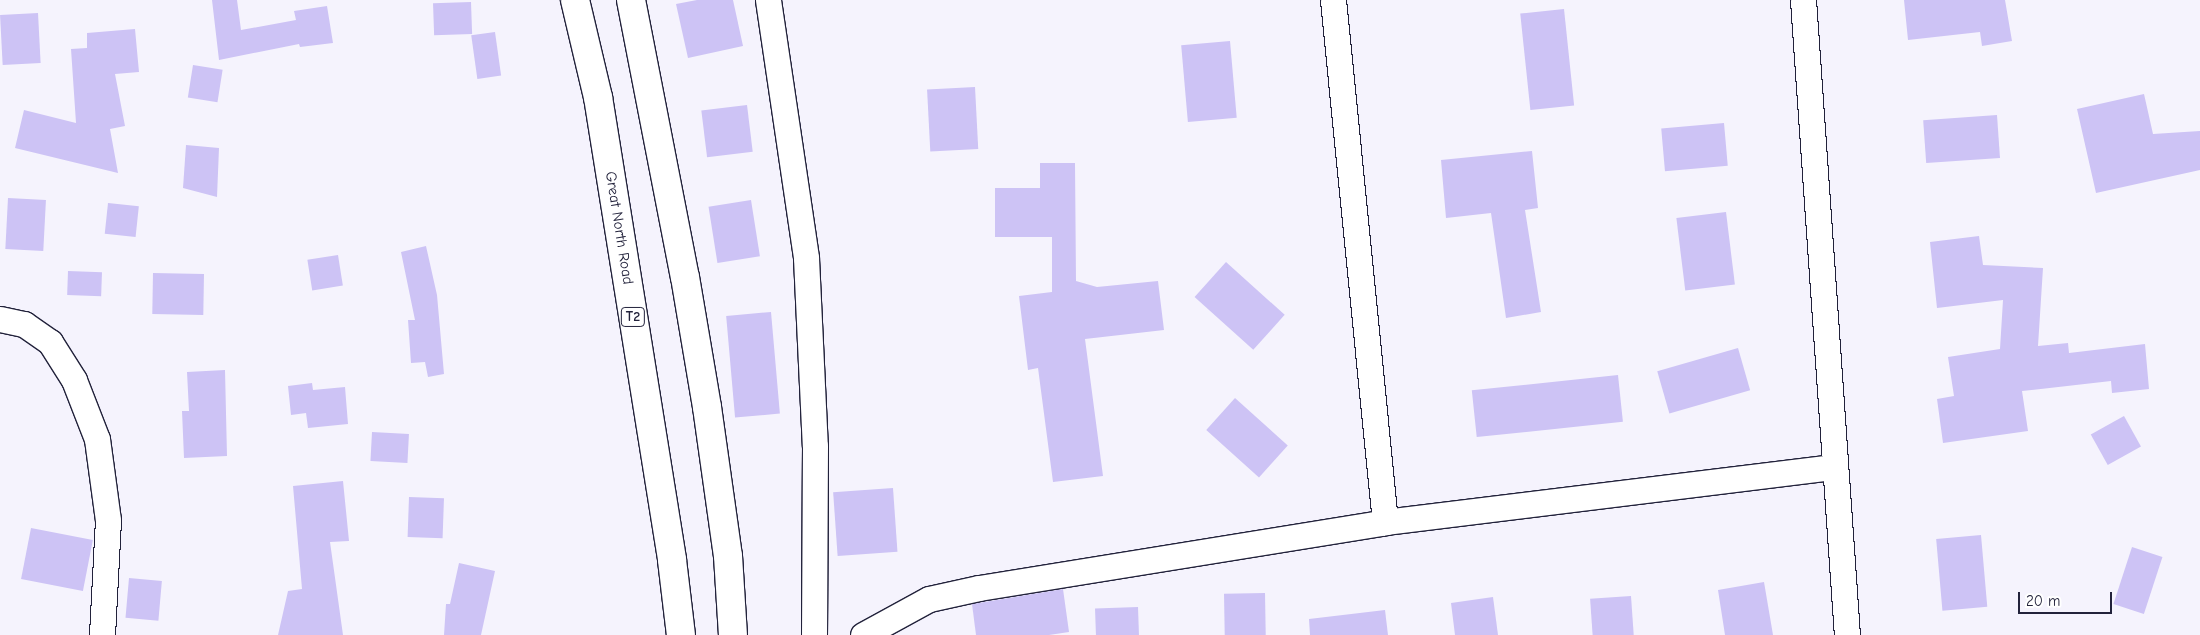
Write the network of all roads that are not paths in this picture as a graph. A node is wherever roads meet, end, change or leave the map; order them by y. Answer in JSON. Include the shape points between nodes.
{"nodes":[{"id":1,"x":576,"y":0,"type":"edge"},
{"id":2,"x":631,"y":0,"type":"edge"},
{"id":3,"x":768,"y":0,"type":"edge"},
{"id":4,"x":1333,"y":0,"type":"edge"},
{"id":5,"x":1803,"y":0,"type":"edge"},
{"id":6,"x":0,"y":319,"type":"edge"},
{"id":7,"x":1834,"y":467,"type":"junction"},
{"id":8,"x":1385,"y":522,"type":"junction"},
{"id":9,"x":102,"y":635,"type":"edge"},
{"id":10,"x":681,"y":635,"type":"edge"},
{"id":11,"x":733,"y":635,"type":"edge"},
{"id":12,"x":814,"y":635,"type":"edge"},
{"id":13,"x":864,"y":635,"type":"edge"},
{"id":14,"x":1847,"y":635,"type":"edge"}],
"edges":[{"from":1,"to":10,"type":"highway","name":"Great North Road","number":"T2","via":[[598,97],[672,560]]},
{"from":2,"to":11,"type":"highway","via":[[707,407],[728,556]]},
{"from":3,"to":12,"type":"street","via":[[806,258],[815,446]]},
{"from":4,"to":8,"type":"street"},
{"from":5,"to":7,"type":"street"},
{"from":6,"to":9,"type":"street","via":[[24,324],[50,342],[74,380],[98,439],[108,520]]},
{"from":7,"to":8,"type":"street"},
{"from":7,"to":14,"type":"street"},
{"from":8,"to":13,"type":"street","via":[[929,598]]}]}
